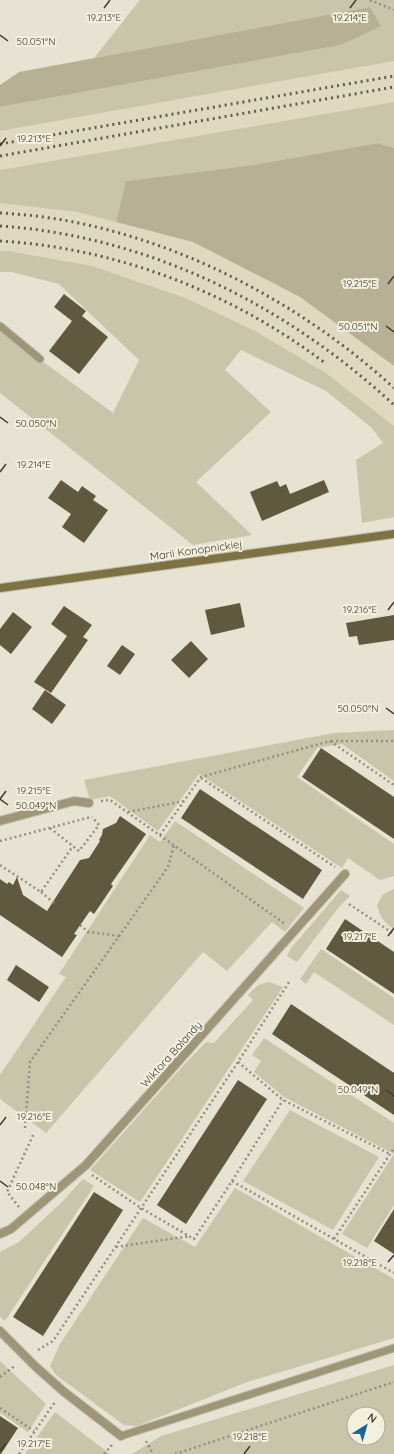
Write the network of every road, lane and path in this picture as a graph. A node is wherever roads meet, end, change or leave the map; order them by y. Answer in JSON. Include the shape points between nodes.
{"nodes":[{"id":1,"x":370,"y":0,"type":"edge"},
{"id":2,"x":394,"y":10,"type":"edge"},
{"id":3,"x":0,"y":326,"type":"edge"},
{"id":4,"x":40,"y":360,"type":"dead end"},
{"id":5,"x":394,"y":534,"type":"edge"},
{"id":6,"x":0,"y":588,"type":"edge"},
{"id":7,"x":330,"y":740,"type":"junction"},
{"id":8,"x":394,"y":741,"type":"edge"},
{"id":9,"x":201,"y":778,"type":"junction"},
{"id":10,"x":394,"y":784,"type":"edge"},
{"id":11,"x":184,"y":801,"type":"junction"},
{"id":12,"x":90,"y":803,"type":"junction"},
{"id":13,"x":127,"y":812,"type":"junction"},
{"id":14,"x":92,"y":817,"type":"junction"},
{"id":15,"x":0,"y":821,"type":"edge"},
{"id":16,"x":50,"y":828,"type":"junction"},
{"id":17,"x":160,"y":836,"type":"junction"},
{"id":18,"x":0,"y":841,"type":"edge"},
{"id":19,"x":174,"y":845,"type":"junction"},
{"id":20,"x":73,"y":846,"type":"junction"},
{"id":21,"x":0,"y":865,"type":"edge"},
{"id":22,"x":346,"y":874,"type":"joint"},
{"id":23,"x":41,"y":892,"type":"junction"},
{"id":24,"x":55,"y":904,"type":"dead end"},
{"id":25,"x":349,"y":904,"type":"dead end"},
{"id":26,"x":80,"y":925,"type":"dead end"},
{"id":27,"x":295,"y":931,"type":"junction"},
{"id":28,"x":394,"y":934,"type":"edge"},
{"id":29,"x":119,"y":936,"type":"junction"},
{"id":30,"x":289,"y":982,"type":"dead end"},
{"id":31,"x":238,"y":1062,"type":"junction"},
{"id":32,"x":283,"y":1100,"type":"junction"},
{"id":33,"x":25,"y":1128,"type":"dead end"},
{"id":34,"x":34,"y":1133,"type":"dead end"},
{"id":35,"x":394,"y":1148,"type":"edge"},
{"id":36,"x":390,"y":1154,"type":"junction"},
{"id":37,"x":82,"y":1169,"type":"junction"},
{"id":38,"x":232,"y":1181,"type":"junction"},
{"id":39,"x":141,"y":1208,"type":"junction"},
{"id":40,"x":26,"y":1216,"type":"junction"},
{"id":41,"x":0,"y":1234,"type":"edge"},
{"id":42,"x":190,"y":1236,"type":"junction"},
{"id":43,"x":334,"y":1239,"type":"junction"},
{"id":44,"x":115,"y":1247,"type":"junction"},
{"id":45,"x":394,"y":1273,"type":"edge"},
{"id":46,"x":0,"y":1331,"type":"edge"},
{"id":47,"x":53,"y":1341,"type":"dead end"},
{"id":48,"x":394,"y":1348,"type":"edge"},
{"id":49,"x":394,"y":1382,"type":"edge"},
{"id":50,"x":63,"y":1391,"type":"junction"},
{"id":51,"x":0,"y":1408,"type":"edge"},
{"id":52,"x":34,"y":1431,"type":"junction"},
{"id":53,"x":121,"y":1436,"type":"joint"},
{"id":54,"x":149,"y":1446,"type":"dead end"},
{"id":55,"x":20,"y":1453,"type":"edge"},
{"id":56,"x":154,"y":1454,"type":"edge"},
{"id":57,"x":175,"y":1454,"type":"edge"}],
"edges":[{"from":1,"to":2,"type":"path"},
{"from":3,"to":4,"type":"lane"},
{"from":5,"to":6,"type":"street","name":"Marii Konopnickiej"},
{"from":7,"to":8,"type":"path"},
{"from":7,"to":9,"type":"path"},
{"from":7,"to":10,"type":"path"},
{"from":9,"to":11,"type":"path"},
{"from":9,"to":22,"type":"path"},
{"from":11,"to":13,"type":"path"},
{"from":11,"to":17,"type":"path"},
{"from":12,"to":13,"type":"path","via":[[110,800]]},
{"from":12,"to":14,"type":"path"},
{"from":12,"to":15,"type":"street","via":[[74,801]]},
{"from":13,"to":17,"type":"path"},
{"from":14,"to":16,"type":"path"},
{"from":14,"to":20,"type":"path","via":[[99,825],[79,850]]},
{"from":16,"to":18,"type":"path"},
{"from":16,"to":20,"type":"path"},
{"from":17,"to":19,"type":"path"},
{"from":19,"to":27,"type":"path"},
{"from":19,"to":29,"type":"path","via":[[168,867]]},
{"from":20,"to":23,"type":"path"},
{"from":21,"to":23,"type":"path"},
{"from":22,"to":27,"type":"street","name":"Wiktora Bałandy"},
{"from":23,"to":24,"type":"path"},
{"from":25,"to":28,"type":"path"},
{"from":26,"to":29,"type":"path","via":[[88,932]]},
{"from":27,"to":37,"type":"street","name":"Wiktora Bałandy"},
{"from":29,"to":33,"type":"path","via":[[30,1062]]},
{"from":30,"to":31,"type":"path"},
{"from":31,"to":32,"type":"path"},
{"from":31,"to":39,"type":"path"},
{"from":32,"to":36,"type":"path"},
{"from":32,"to":38,"type":"path"},
{"from":34,"to":40,"type":"path","via":[[7,1192]]},
{"from":35,"to":36,"type":"path"},
{"from":36,"to":43,"type":"path"},
{"from":37,"to":39,"type":"path"},
{"from":37,"to":40,"type":"street","name":"Wiktora Bałandy"},
{"from":38,"to":42,"type":"path","via":[[194,1239]]},
{"from":38,"to":43,"type":"path"},
{"from":39,"to":42,"type":"path"},
{"from":39,"to":44,"type":"path"},
{"from":40,"to":41,"type":"street","name":"Wiktora Bałandy","via":[[11,1229]]},
{"from":42,"to":44,"type":"path"},
{"from":43,"to":45,"type":"path"},
{"from":44,"to":47,"type":"path"},
{"from":46,"to":50,"type":"street"},
{"from":48,"to":53,"type":"lane"},
{"from":49,"to":57,"type":"path"},
{"from":50,"to":52,"type":"path"},
{"from":50,"to":53,"type":"street"},
{"from":51,"to":52,"type":"path"},
{"from":52,"to":55,"type":"path"},
{"from":54,"to":56,"type":"path"}]}
